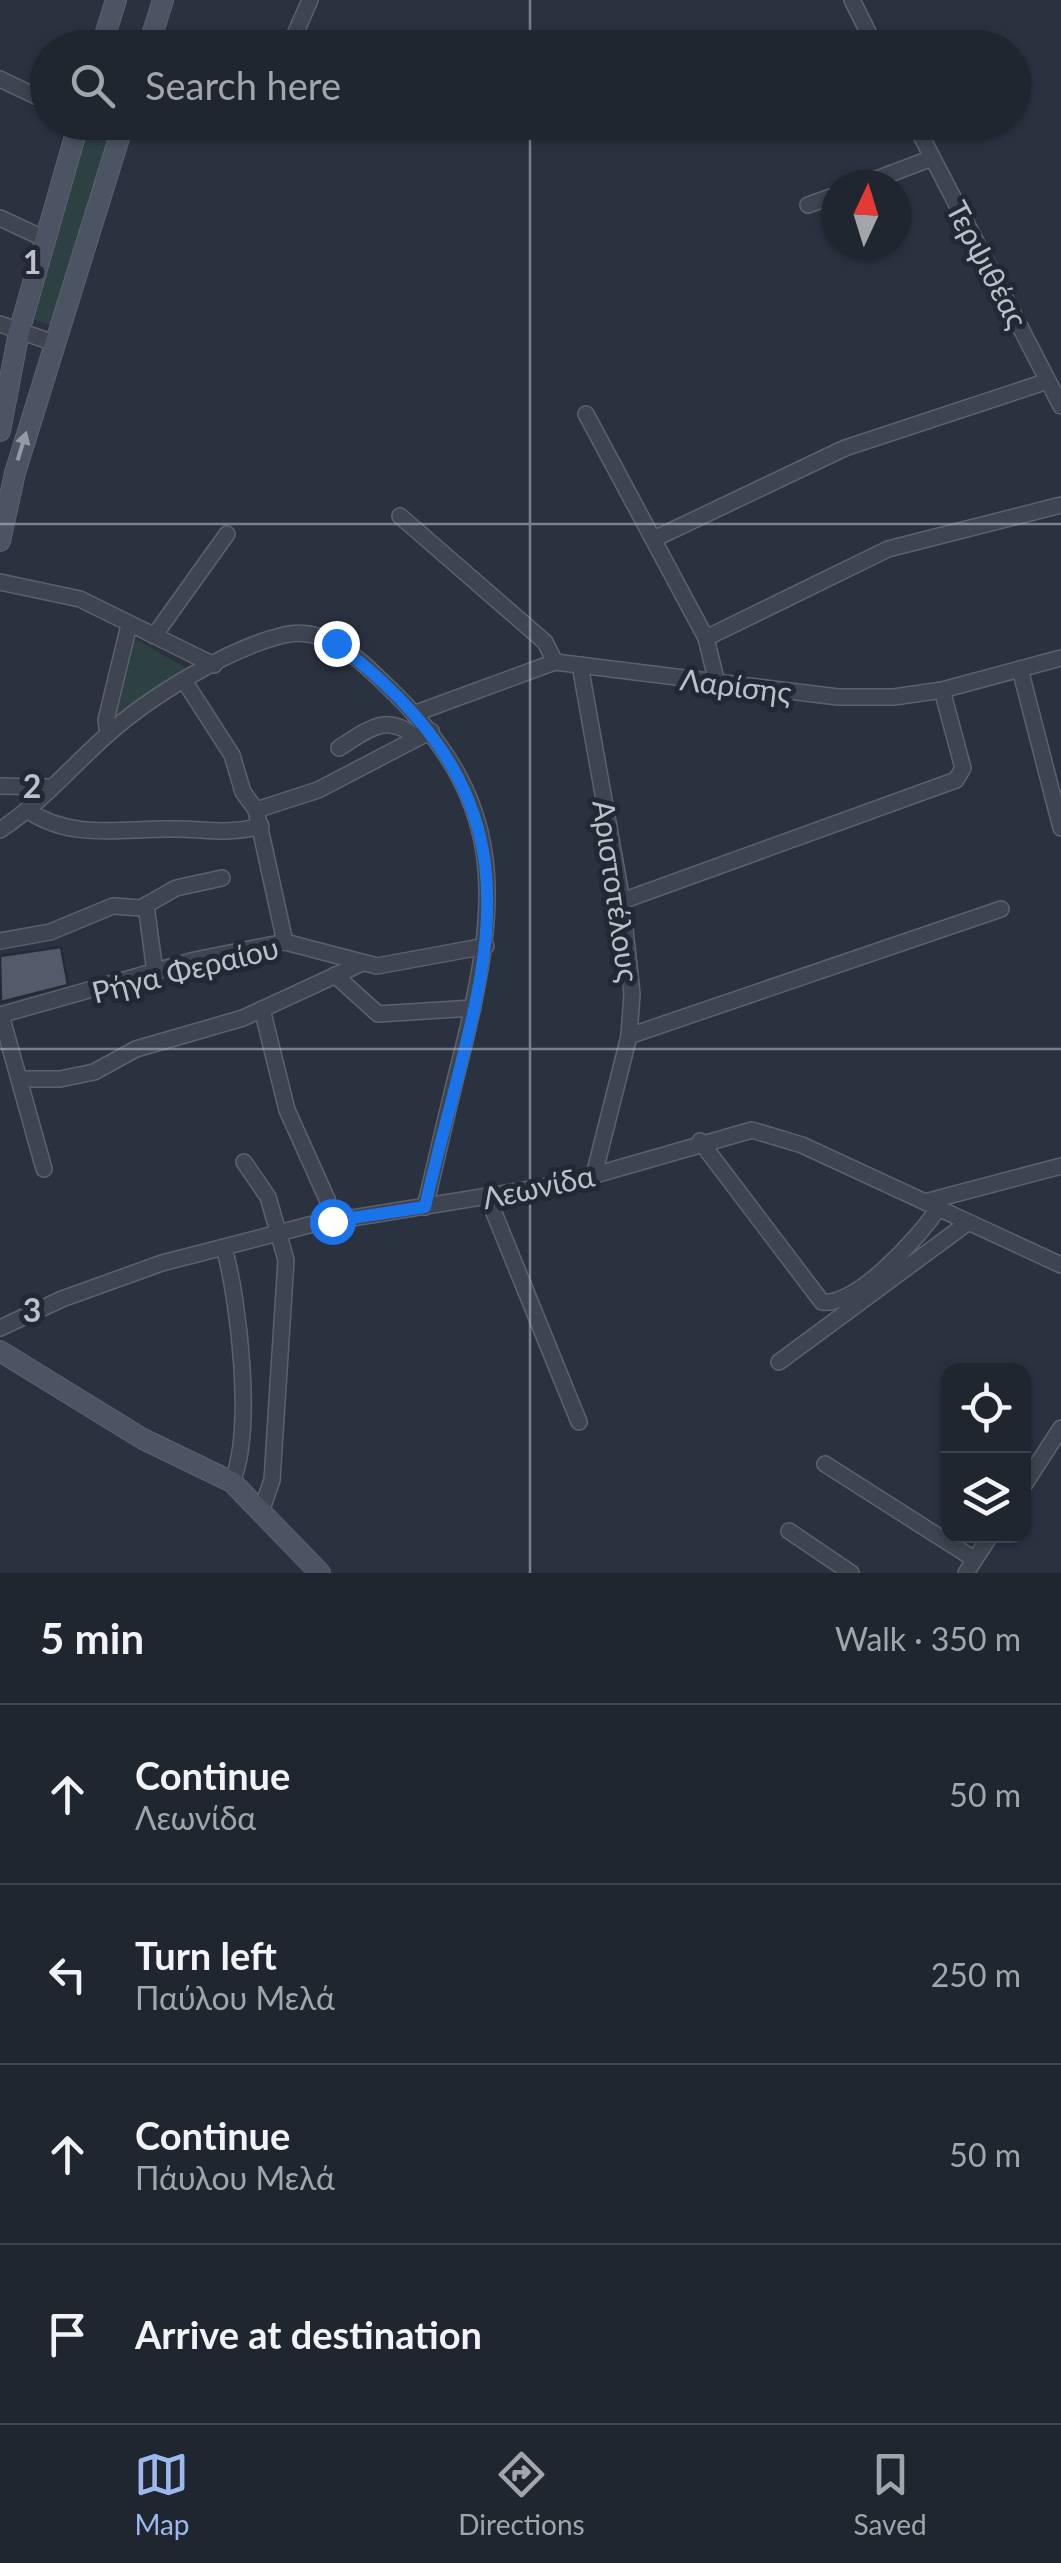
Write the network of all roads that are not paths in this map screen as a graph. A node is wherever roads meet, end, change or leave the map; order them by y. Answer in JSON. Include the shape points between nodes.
{"nodes":[{"id":1,"x":116,"y":0,"type":"edge"},
{"id":2,"x":163,"y":0,"type":"edge"},
{"id":3,"x":310,"y":0,"type":"edge"},
{"id":4,"x":852,"y":0,"type":"edge"},
{"id":5,"x":106,"y":30,"type":"edge"},
{"id":6,"x":154,"y":30,"type":"edge"},
{"id":7,"x":297,"y":30,"type":"edge"},
{"id":8,"x":867,"y":30,"type":"edge"},
{"id":9,"x":0,"y":79,"type":"edge"},
{"id":10,"x":30,"y":93,"type":"edge"},
{"id":11,"x":74,"y":140,"type":"edge"},
{"id":12,"x":118,"y":140,"type":"edge"},
{"id":13,"x":923,"y":140,"type":"edge"},
{"id":14,"x":932,"y":158,"type":"junction"},
{"id":15,"x":900,"y":170,"type":"edge"},
{"id":16,"x":821,"y":201,"type":"edge"},
{"id":17,"x":808,"y":206,"type":"dead end"},
{"id":18,"x":0,"y":218,"type":"edge"},
{"id":19,"x":45,"y":239,"type":"junction"},
{"id":20,"x":9,"y":328,"type":"edge"},
{"id":21,"x":54,"y":342,"type":"junction"},
{"id":22,"x":1048,"y":382,"type":"junction"},
{"id":23,"x":1061,"y":406,"type":"edge"},
{"id":24,"x":586,"y":414,"type":"dead end"},
{"id":25,"x":0,"y":431,"type":"edge"},
{"id":26,"x":1061,"y":504,"type":"edge"},
{"id":27,"x":400,"y":516,"type":"dead end"},
{"id":28,"x":228,"y":534,"type":"dead end"},
{"id":29,"x":656,"y":538,"type":"junction"},
{"id":30,"x":0,"y":541,"type":"edge"},
{"id":31,"x":0,"y":582,"type":"edge"},
{"id":32,"x":129,"y":625,"type":"junction"},
{"id":33,"x":154,"y":636,"type":"junction"},
{"id":34,"x":706,"y":638,"type":"junction"},
{"id":35,"x":1061,"y":658,"type":"edge"},
{"id":36,"x":556,"y":662,"type":"junction"},
{"id":37,"x":214,"y":665,"type":"junction"},
{"id":38,"x":580,"y":665,"type":"junction"},
{"id":39,"x":1020,"y":669,"type":"junction"},
{"id":40,"x":184,"y":682,"type":"junction"},
{"id":41,"x":718,"y":683,"type":"junction"},
{"id":42,"x":942,"y":690,"type":"junction"},
{"id":43,"x":416,"y":714,"type":"junction"},
{"id":44,"x":108,"y":734,"type":"junction"},
{"id":45,"x":423,"y":734,"type":"junction"},
{"id":46,"x":339,"y":748,"type":"dead end"},
{"id":47,"x":0,"y":786,"type":"edge"},
{"id":48,"x":54,"y":787,"type":"junction"},
{"id":49,"x":28,"y":810,"type":"junction"},
{"id":50,"x":256,"y":810,"type":"junction"},
{"id":51,"x":261,"y":826,"type":"junction"},
{"id":52,"x":1061,"y":828,"type":"edge"},
{"id":53,"x":0,"y":830,"type":"edge"},
{"id":54,"x":222,"y":878,"type":"dead end"},
{"id":55,"x":622,"y":901,"type":"junction"},
{"id":56,"x":146,"y":906,"type":"junction"},
{"id":57,"x":1001,"y":909,"type":"dead end"},
{"id":58,"x":0,"y":941,"type":"edge"},
{"id":59,"x":286,"y":942,"type":"junction"},
{"id":60,"x":486,"y":946,"type":"junction"},
{"id":61,"x":360,"y":964,"type":"junction"},
{"id":62,"x":155,"y":972,"type":"junction"},
{"id":63,"x":336,"y":975,"type":"junction"},
{"id":64,"x":472,"y":1008,"type":"junction"},
{"id":65,"x":262,"y":1009,"type":"junction"},
{"id":66,"x":0,"y":1015,"type":"edge"},
{"id":67,"x":629,"y":1036,"type":"junction"},
{"id":68,"x":20,"y":1079,"type":"junction"},
{"id":69,"x":700,"y":1142,"type":"junction"},
{"id":70,"x":244,"y":1162,"type":"dead end"},
{"id":71,"x":1061,"y":1166,"type":"edge"},
{"id":72,"x":44,"y":1169,"type":"dead end"},
{"id":73,"x":594,"y":1175,"type":"junction"},
{"id":74,"x":488,"y":1198,"type":"junction"},
{"id":75,"x":931,"y":1206,"type":"junction"},
{"id":76,"x":425,"y":1207,"type":"junction"},
{"id":77,"x":332,"y":1221,"type":"junction"},
{"id":78,"x":966,"y":1224,"type":"junction"},
{"id":79,"x":280,"y":1232,"type":"junction"},
{"id":80,"x":224,"y":1247,"type":"junction"},
{"id":81,"x":1061,"y":1265,"type":"edge"},
{"id":82,"x":0,"y":1328,"type":"edge"},
{"id":83,"x":0,"y":1351,"type":"edge"},
{"id":84,"x":779,"y":1362,"type":"dead end"},
{"id":85,"x":579,"y":1422,"type":"dead end"},
{"id":86,"x":1061,"y":1428,"type":"edge"},
{"id":87,"x":825,"y":1464,"type":"dead end"},
{"id":88,"x":1031,"y":1473,"type":"edge"},
{"id":89,"x":232,"y":1482,"type":"junction"},
{"id":90,"x":262,"y":1509,"type":"junction"},
{"id":91,"x":789,"y":1530,"type":"dead end"},
{"id":92,"x":985,"y":1543,"type":"edge"},
{"id":93,"x":970,"y":1566,"type":"edge"},
{"id":94,"x":320,"y":1573,"type":"edge"},
{"id":95,"x":851,"y":1573,"type":"edge"}],
"edges":[{"from":1,"to":5,"type":"street"},
{"from":2,"to":6,"type":"street"},
{"from":3,"to":7,"type":"street"},
{"from":4,"to":8,"type":"street"},
{"from":9,"to":10,"type":"street"},
{"from":11,"to":19,"type":"street"},
{"from":12,"to":21,"type":"street"},
{"from":13,"to":14,"type":"street","name":"Τερψιθέας"},
{"from":14,"to":15,"type":"street"},
{"from":14,"to":22,"type":"street","name":"Τερψιθέας"},
{"from":16,"to":17,"type":"street"},
{"from":18,"to":19,"type":"street"},
{"from":19,"to":20,"type":"street"},
{"from":20,"to":21,"type":"street"},
{"from":20,"to":25,"type":"street"},
{"from":30,"to":21,"type":"street","one_way":true},
{"from":22,"to":23,"type":"street","name":"Τερψιθέας"},
{"from":22,"to":29,"type":"street","via":[[846,448]]},
{"from":24,"to":29,"type":"street"},
{"from":26,"to":34,"type":"street","via":[[888,549]]},
{"from":27,"to":36,"type":"street","via":[[546,642]]},
{"from":28,"to":33,"type":"street"},
{"from":29,"to":34,"type":"street"},
{"from":31,"to":32,"type":"street","via":[[58,591]]},
{"from":32,"to":33,"type":"street"},
{"from":32,"to":44,"type":"street"},
{"from":33,"to":37,"type":"street"},
{"from":34,"to":41,"type":"street"},
{"from":35,"to":39,"type":"street","name":"Λαρίσης"},
{"from":36,"to":38,"type":"street","name":"Λαρίσης"},
{"from":36,"to":43,"type":"street","name":"Λαρίσης"},
{"from":37,"to":40,"type":"street"},
{"from":37,"to":43,"type":"street","via":[[288,634],[322,636],[370,669]]},
{"from":38,"to":41,"type":"street","name":"Λαρίσης"},
{"from":38,"to":55,"type":"street","name":"Αριστοτέλους"},
{"from":39,"to":42,"type":"street","name":"Λαρίσης"},
{"from":39,"to":52,"type":"street"},
{"from":40,"to":44,"type":"street"},
{"from":40,"to":50,"type":"street","via":[[232,755]]},
{"from":41,"to":42,"type":"street","name":"Λαρίσης","via":[[838,697]]},
{"from":42,"to":55,"type":"street","via":[[964,768],[956,780]]},
{"from":43,"to":45,"type":"street"},
{"from":44,"to":48,"type":"street"},
{"from":45,"to":46,"type":"street","via":[[383,722]]},
{"from":45,"to":50,"type":"street","via":[[318,790]]},
{"from":45,"to":60,"type":"street","via":[[455,768],[480,829],[488,862]]},
{"from":47,"to":48,"type":"street"},
{"from":48,"to":49,"type":"street"},
{"from":49,"to":51,"type":"street","via":[[59,827],[87,831],[218,834]]},
{"from":49,"to":53,"type":"street"},
{"from":50,"to":51,"type":"street"},
{"from":51,"to":59,"type":"street"},
{"from":54,"to":56,"type":"street","via":[[188,883]]},
{"from":55,"to":67,"type":"street","name":"Αριστοτέλους","via":[[632,977]]},
{"from":56,"to":58,"type":"street","via":[[113,906],[50,932]]},
{"from":56,"to":62,"type":"street"},
{"from":57,"to":67,"type":"street"},
{"from":59,"to":61,"type":"street","name":"Ρήγα Φεραίου"},
{"from":59,"to":62,"type":"street","name":"Ρήγα Φεραίου"},
{"from":60,"to":61,"type":"street","name":"Ρήγα Φεραίου"},
{"from":60,"to":64,"type":"street"},
{"from":61,"to":63,"type":"street"},
{"from":62,"to":66,"type":"street","name":"Ρήγα Φεραίου"},
{"from":63,"to":64,"type":"street","via":[[378,1014]]},
{"from":63,"to":65,"type":"street"},
{"from":64,"to":76,"type":"street"},
{"from":65,"to":68,"type":"street","via":[[136,1049],[84,1074]]},
{"from":65,"to":77,"type":"street","via":[[287,1110]]},
{"from":66,"to":68,"type":"street"},
{"from":67,"to":73,"type":"street","name":"Αριστοτέλους"},
{"from":68,"to":72,"type":"street"},
{"from":69,"to":73,"type":"street","name":"Λεωνίδα"},
{"from":69,"to":75,"type":"street","name":"Λεωνίδα","via":[[743,1131],[772,1134]]},
{"from":69,"to":75,"type":"street","via":[[822,1302],[852,1292],[908,1248]]},
{"from":70,"to":79,"type":"street","via":[[268,1197]]},
{"from":71,"to":75,"type":"street"},
{"from":73,"to":74,"type":"street","name":"Λεωνίδα"},
{"from":74,"to":76,"type":"street","name":"Λεωνίδα"},
{"from":74,"to":85,"type":"street"},
{"from":75,"to":78,"type":"street","name":"Λεωνίδα"},
{"from":76,"to":77,"type":"street","name":"Λεωνίδα"},
{"from":77,"to":79,"type":"street","name":"Λεωνίδα"},
{"from":78,"to":81,"type":"street","name":"Λεωνίδα"},
{"from":78,"to":84,"type":"street"},
{"from":79,"to":80,"type":"street","name":"Λεωνίδα"},
{"from":79,"to":90,"type":"street","via":[[286,1277],[272,1480]]},
{"from":80,"to":82,"type":"street","name":"Λεωνίδα","via":[[108,1281]]},
{"from":80,"to":89,"type":"street","via":[[237,1311],[241,1389],[240,1456]]},
{"from":83,"to":89,"type":"street","via":[[143,1439]]},
{"from":86,"to":88,"type":"street"},
{"from":87,"to":93,"type":"street"},
{"from":89,"to":90,"type":"street"},
{"from":90,"to":94,"type":"street"},
{"from":91,"to":95,"type":"street"},
{"from":92,"to":93,"type":"street"}]}
